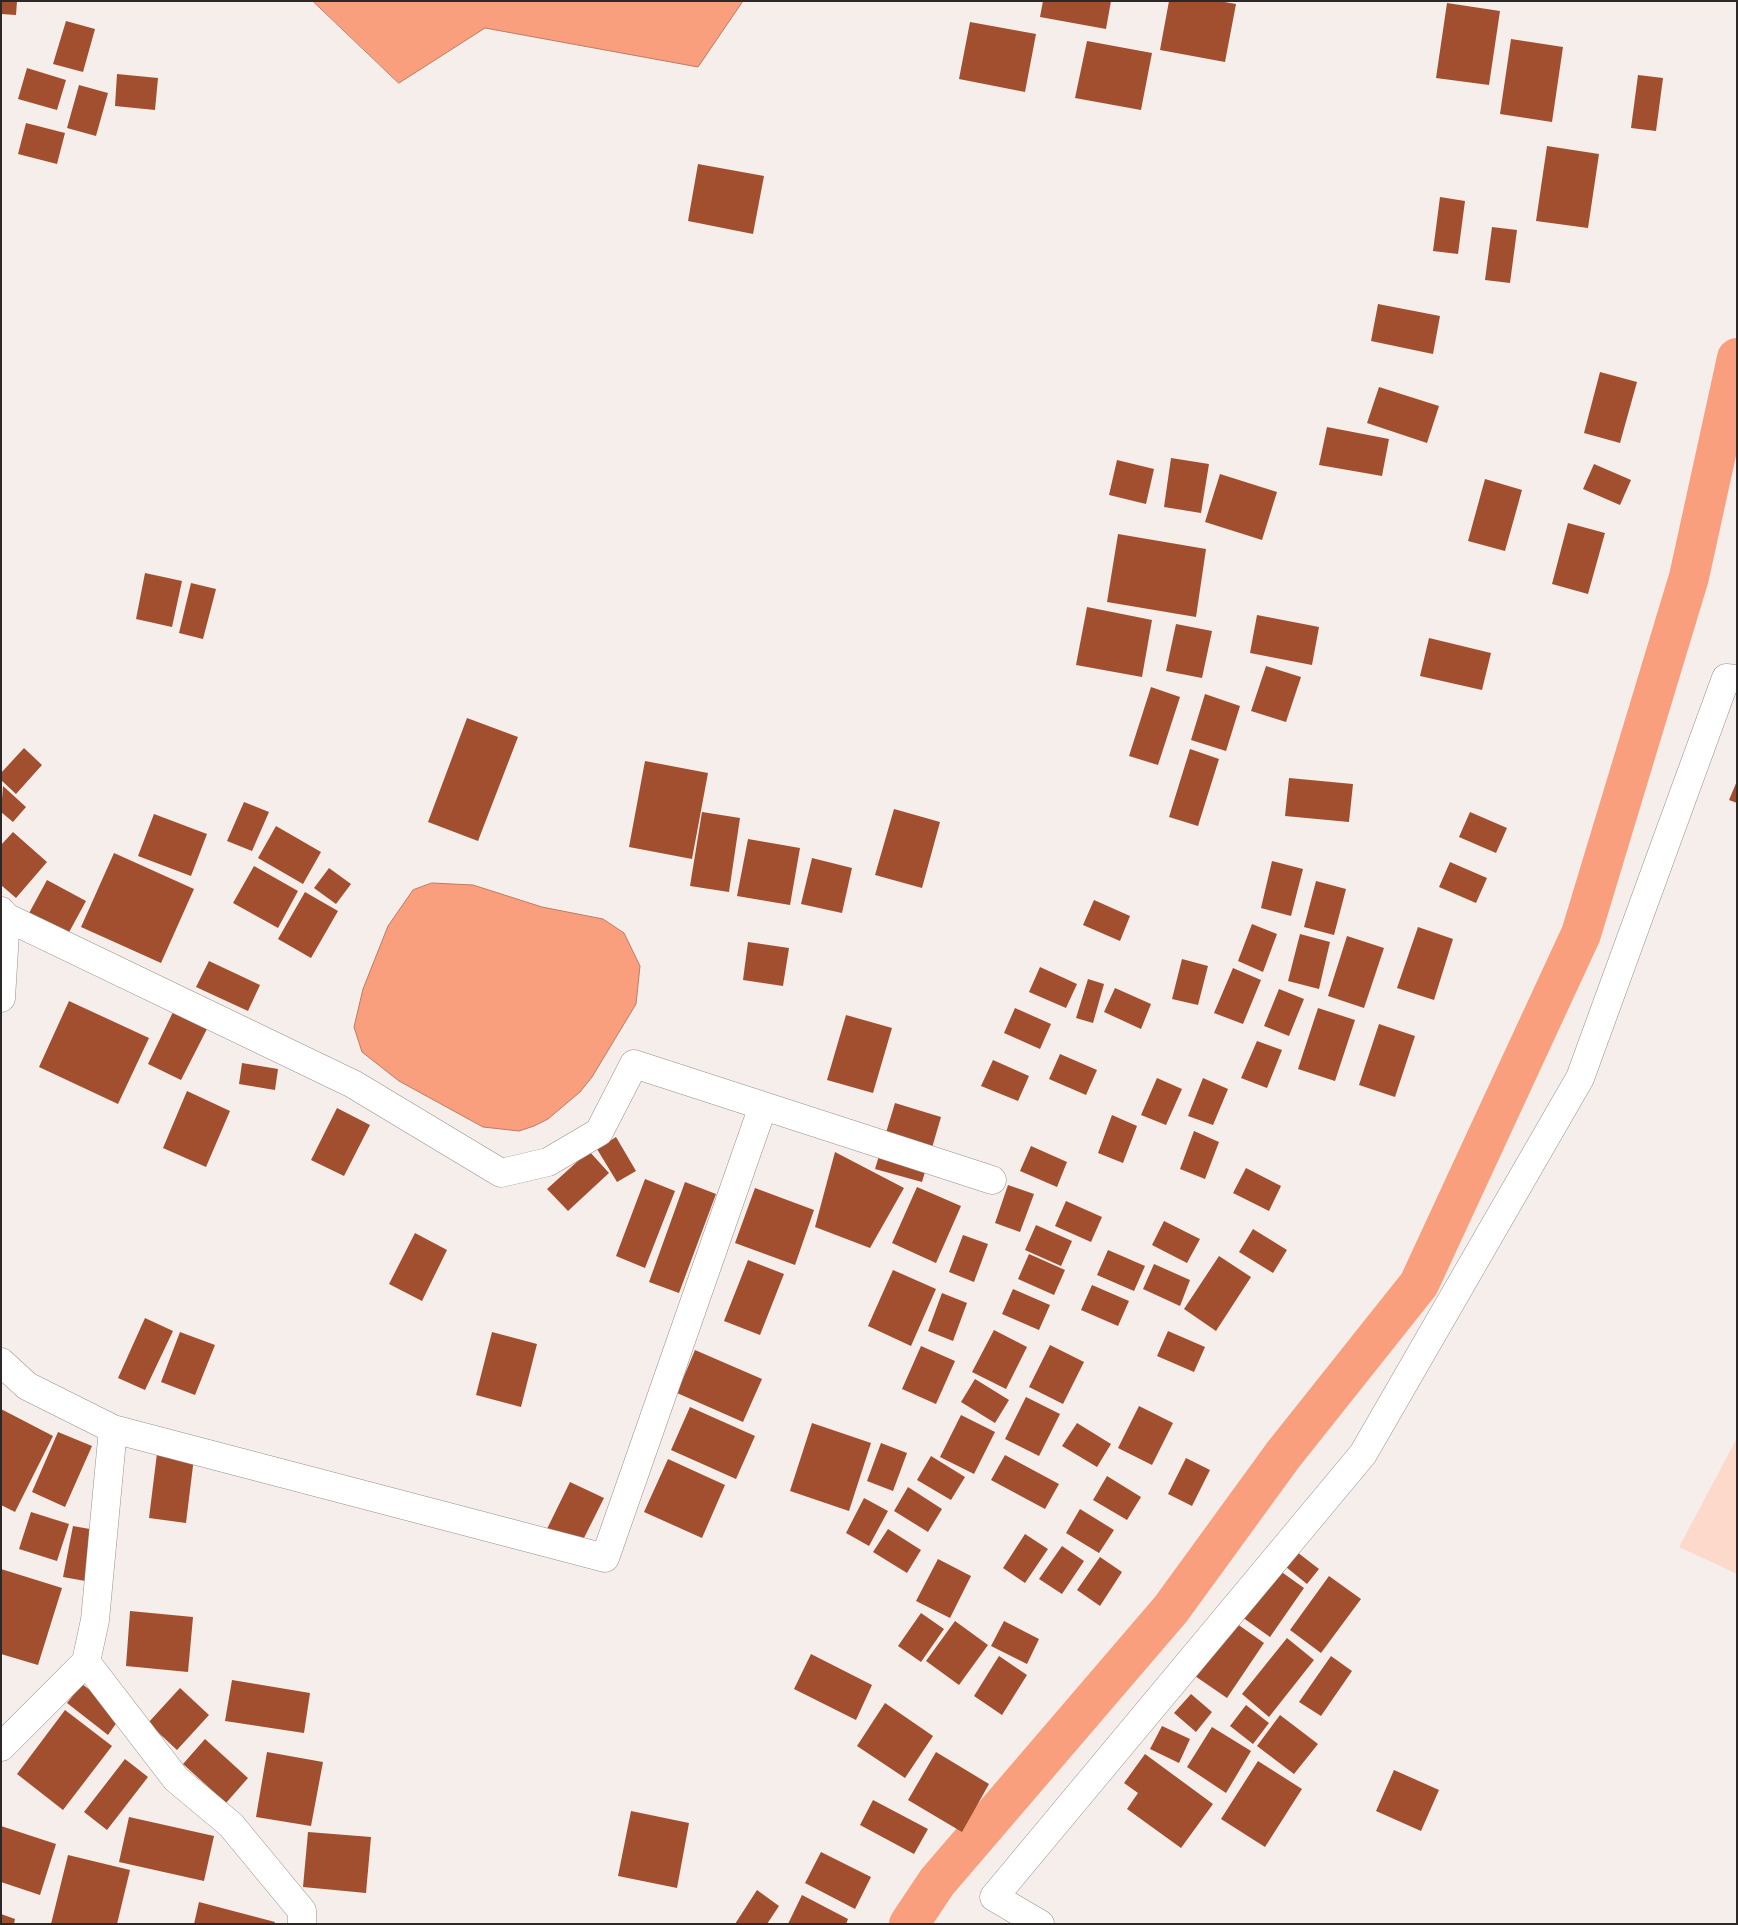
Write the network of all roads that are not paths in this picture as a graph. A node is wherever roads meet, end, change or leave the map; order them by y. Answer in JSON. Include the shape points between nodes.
{"nodes":[{"id":1,"x":1737,"y":679,"type":"edge"},
{"id":2,"x":4,"y":914,"type":"edge"},
{"id":3,"x":1,"y":998,"type":"edge"},
{"id":4,"x":763,"y":1106,"type":"junction"},
{"id":5,"x":992,"y":1180,"type":"dead end"},
{"id":6,"x":1,"y":1362,"type":"edge"},
{"id":7,"x":113,"y":1430,"type":"junction"},
{"id":8,"x":86,"y":1662,"type":"junction"},
{"id":9,"x":1,"y":1747,"type":"edge"},
{"id":10,"x":302,"y":1924,"type":"edge"},
{"id":11,"x":1040,"y":1924,"type":"edge"}],
"edges":[{"from":1,"to":11,"type":"street","via":[[1726,678],[1580,1078],[1363,1454],[994,1897]]},
{"from":2,"to":3,"type":"street"},
{"from":2,"to":4,"type":"street","via":[[353,1084],[501,1173],[548,1162],[598,1132],[634,1064]]},
{"from":4,"to":5,"type":"street"},
{"from":4,"to":7,"type":"street","via":[[605,1558]]},
{"from":6,"to":7,"type":"street","via":[[27,1386]]},
{"from":7,"to":8,"type":"street","via":[[95,1620]]},
{"from":8,"to":9,"type":"street"},
{"from":8,"to":10,"type":"street","via":[[176,1779],[237,1832],[302,1911]]}]}
